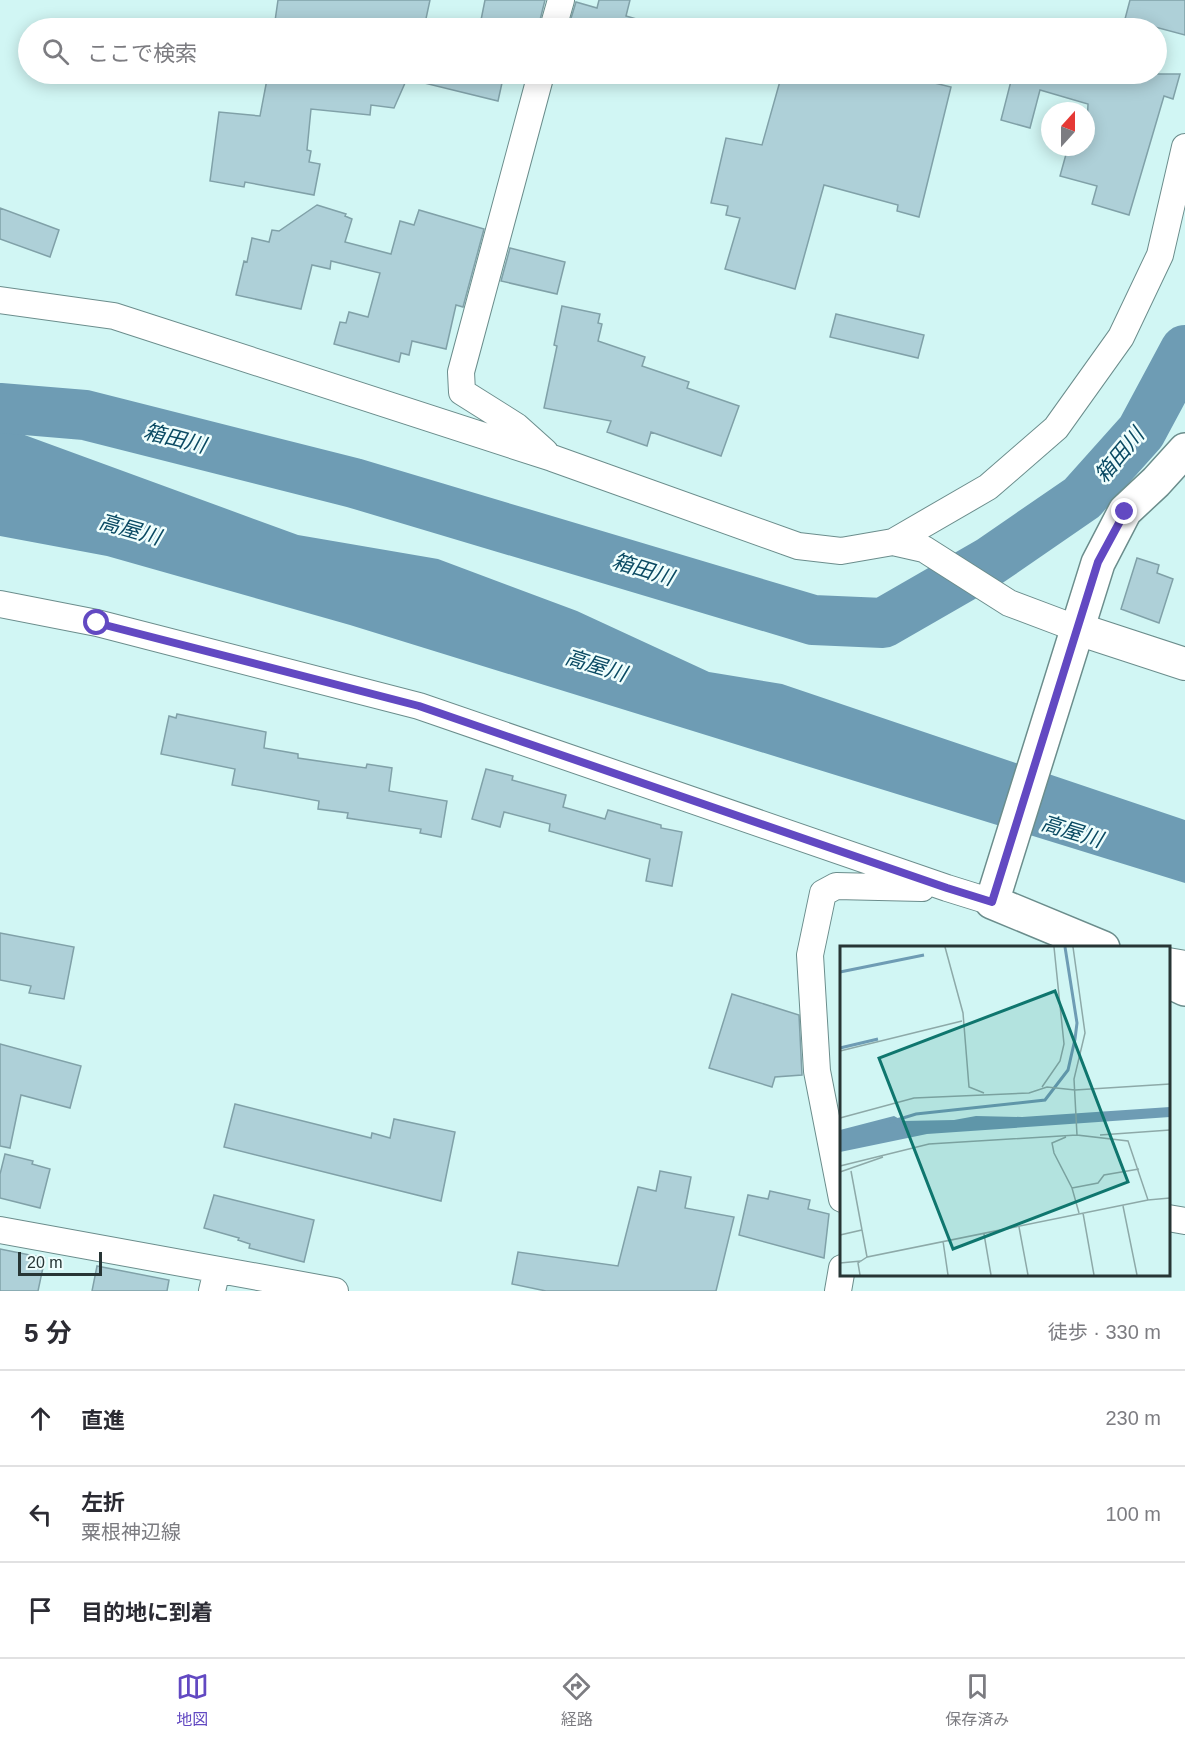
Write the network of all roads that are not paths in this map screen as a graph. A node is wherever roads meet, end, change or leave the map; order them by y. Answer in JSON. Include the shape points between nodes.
{"nodes":[{"id":1,"x":561,"y":0,"type":"edge"},
{"id":2,"x":556,"y":18,"type":"edge"},
{"id":3,"x":538,"y":84,"type":"edge"},
{"id":4,"x":1185,"y":147,"type":"edge"},
{"id":5,"x":0,"y":300,"type":"edge"},
{"id":6,"x":1185,"y":450,"type":"edge"},
{"id":7,"x":552,"y":458,"type":"junction"},
{"id":8,"x":893,"y":542,"type":"junction"},
{"id":9,"x":0,"y":603,"type":"edge"},
{"id":10,"x":1075,"y":640,"type":"junction"},
{"id":11,"x":1185,"y":664,"type":"edge"},
{"id":12,"x":947,"y":888,"type":"junction"},
{"id":13,"x":994,"y":896,"type":"junction"},
{"id":14,"x":1099,"y":946,"type":"edge"},
{"id":15,"x":1170,"y":961,"type":"edge"},
{"id":16,"x":1185,"y":964,"type":"edge"},
{"id":17,"x":1170,"y":982,"type":"edge"},
{"id":18,"x":1185,"y":989,"type":"edge"},
{"id":19,"x":840,"y":1188,"type":"edge"},
{"id":20,"x":1170,"y":1218,"type":"edge"},
{"id":21,"x":1185,"y":1221,"type":"edge"},
{"id":22,"x":0,"y":1230,"type":"edge"},
{"id":23,"x":841,"y":1276,"type":"edge"},
{"id":24,"x":214,"y":1281,"type":"edge"},
{"id":25,"x":336,"y":1291,"type":"edge"},
{"id":26,"x":838,"y":1291,"type":"edge"}],
"edges":[{"from":1,"to":2,"type":"street"},
{"from":3,"to":7,"type":"street","via":[[461,372],[462,392],[516,426]]},
{"from":4,"to":8,"type":"street","via":[[1160,255],[1121,337],[1056,428],[988,487]]},
{"from":5,"to":7,"type":"street","via":[[114,316]]},
{"from":6,"to":10,"type":"main road","via":[[1125,512],[1098,562]]},
{"from":7,"to":8,"type":"street","via":[[798,546],[841,551]]},
{"from":8,"to":10,"type":"street","via":[[924,549]]},
{"from":9,"to":12,"type":"street","via":[[97,623],[419,706]]},
{"from":10,"to":11,"type":"street"},
{"from":10,"to":13,"type":"main road"},
{"from":12,"to":13,"type":"street"},
{"from":12,"to":19,"type":"street","via":[[836,886],[823,893],[810,955],[816,1060]]},
{"from":13,"to":14,"type":"main road"},
{"from":15,"to":16,"type":"street"},
{"from":17,"to":18,"type":"main road"},
{"from":20,"to":21,"type":"street"},
{"from":22,"to":24,"type":"street"},
{"from":23,"to":26,"type":"street"},
{"from":24,"to":25,"type":"street"}]}
